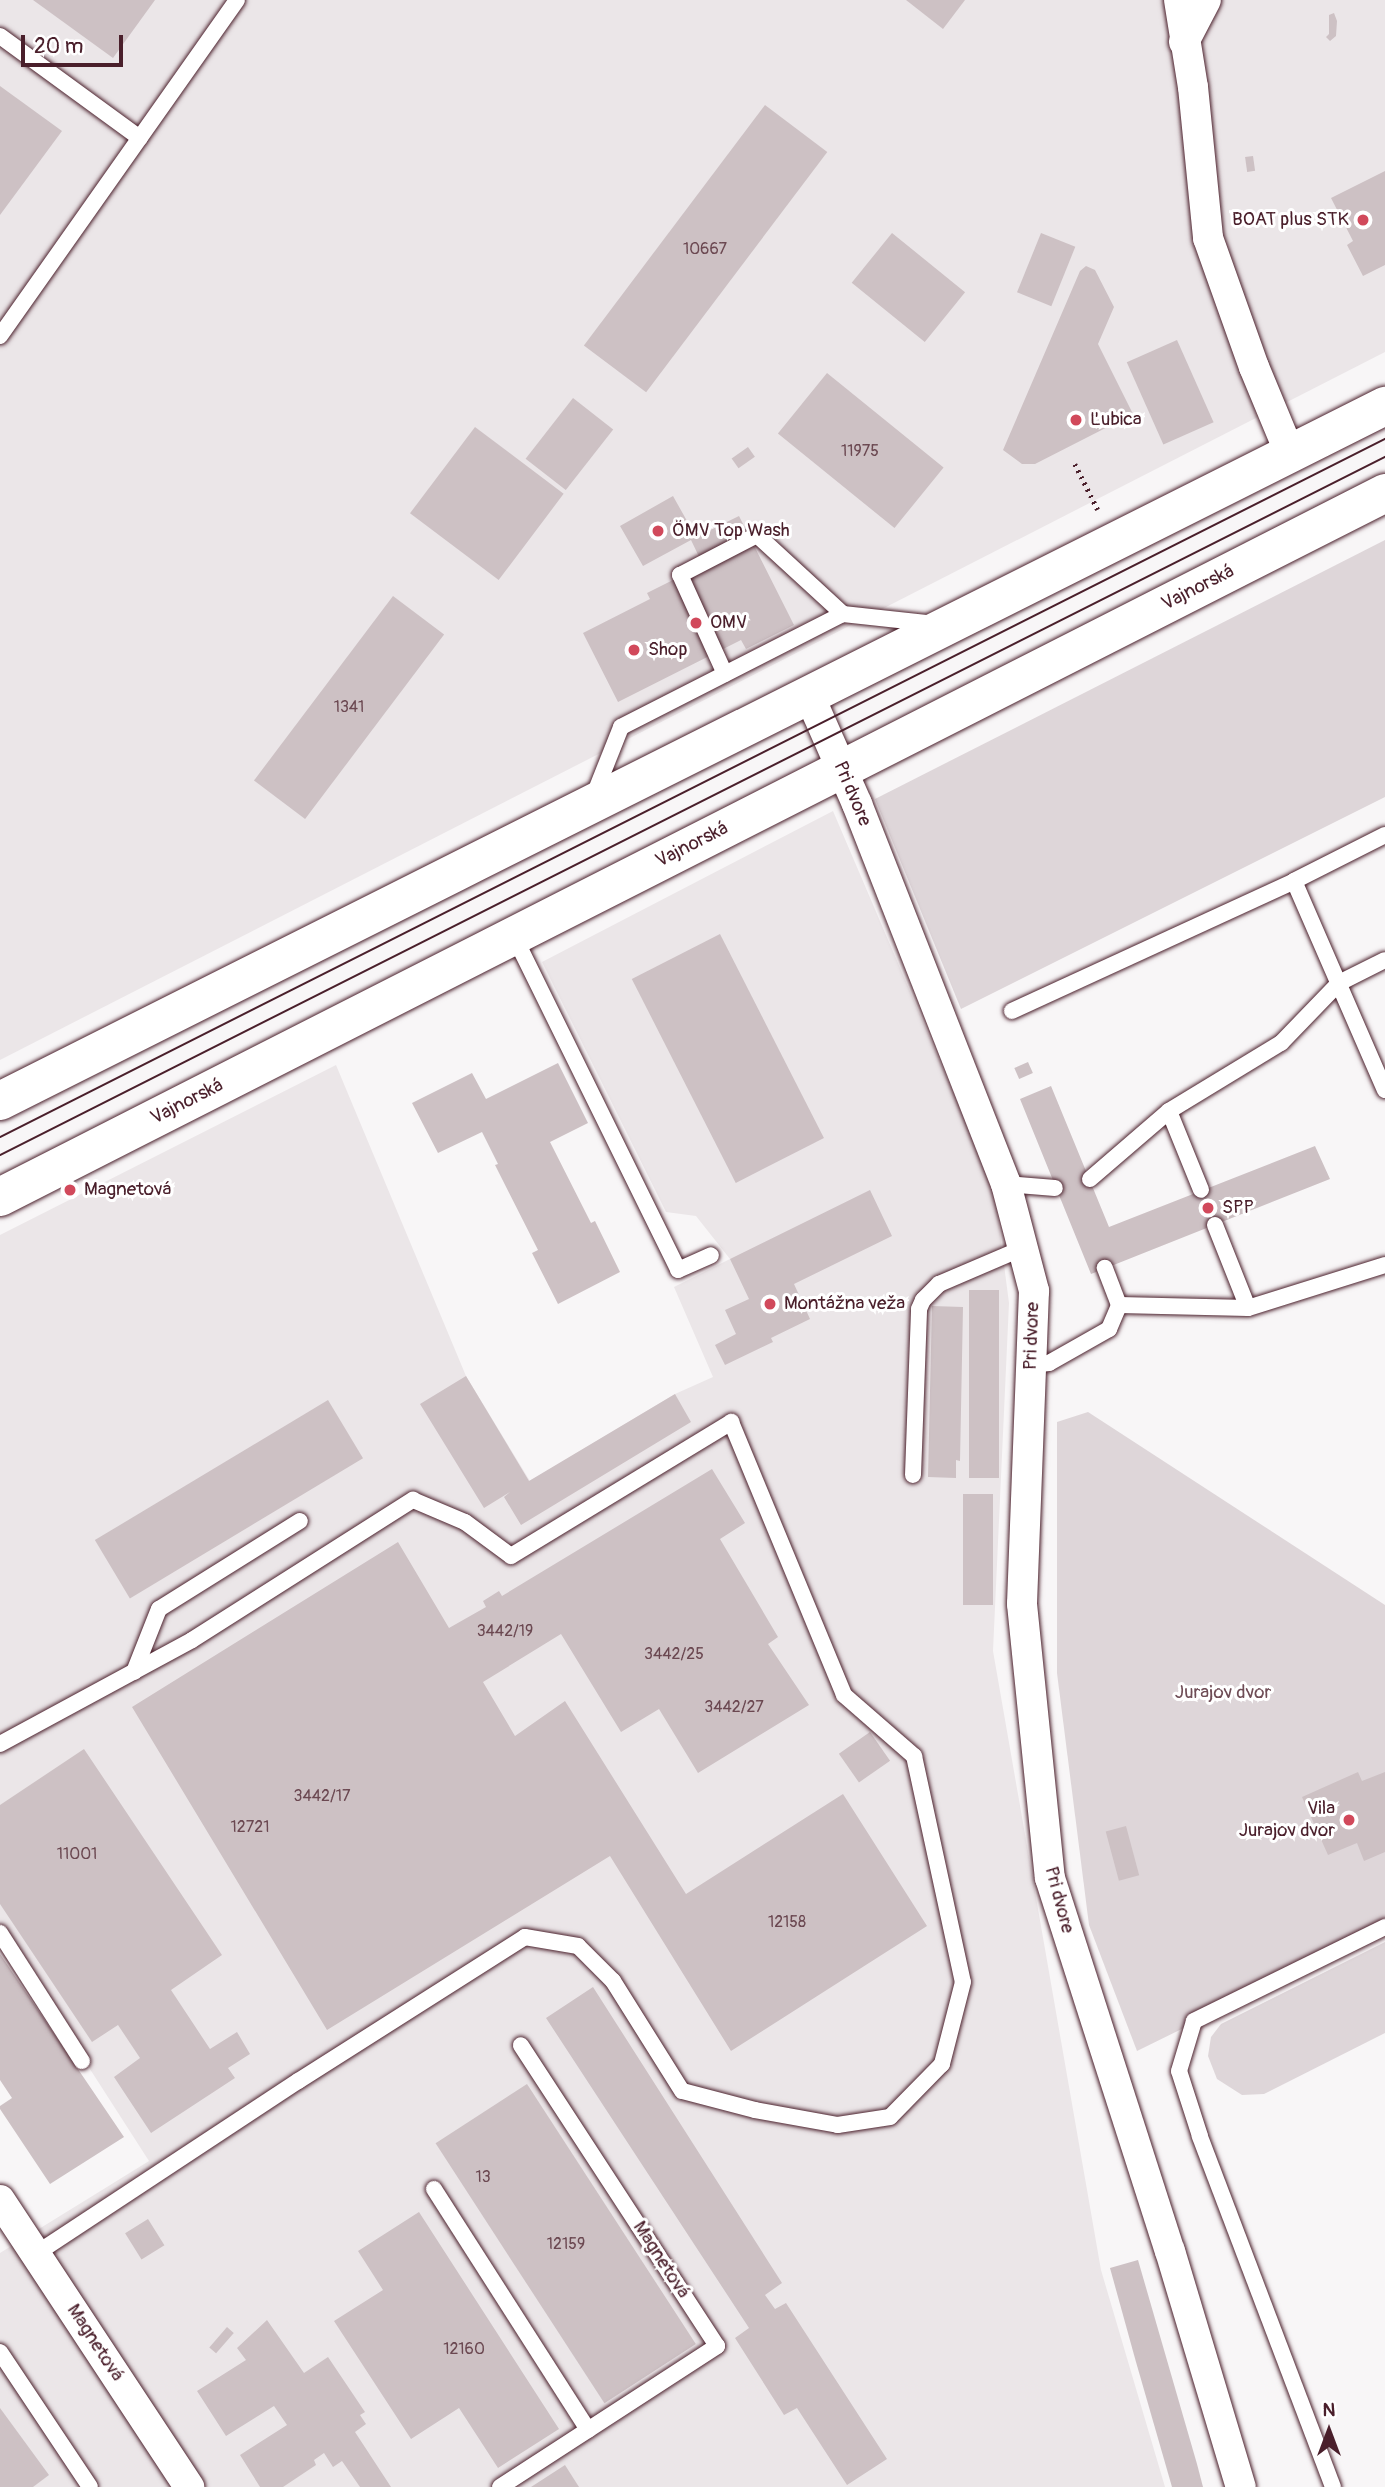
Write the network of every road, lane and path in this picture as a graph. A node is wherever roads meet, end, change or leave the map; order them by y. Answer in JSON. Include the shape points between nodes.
{"nodes":[{"id":1,"x":237,"y":0,"type":"edge"},
{"id":2,"x":1179,"y":0,"type":"edge"},
{"id":3,"x":1206,"y":0,"type":"edge"},
{"id":4,"x":0,"y":36,"type":"edge"},
{"id":5,"x":1184,"y":42,"type":"junction"},
{"id":6,"x":139,"y":138,"type":"junction"},
{"id":7,"x":0,"y":336,"type":"edge"},
{"id":8,"x":1385,"y":406,"type":"edge"},
{"id":9,"x":1290,"y":454,"type":"junction"},
{"id":10,"x":1075,"y":464,"type":"dead end"},
{"id":11,"x":1385,"y":493,"type":"edge"},
{"id":12,"x":1100,"y":514,"type":"dead end"},
{"id":13,"x":843,"y":614,"type":"junction"},
{"id":14,"x":948,"y":625,"type":"junction"},
{"id":15,"x":725,"y":674,"type":"junction"},
{"id":16,"x":809,"y":695,"type":"junction"},
{"id":17,"x":841,"y":769,"type":"junction"},
{"id":18,"x":589,"y":806,"type":"junction"},
{"id":19,"x":1385,"y":835,"type":"edge"},
{"id":20,"x":1294,"y":881,"type":"junction"},
{"id":21,"x":514,"y":936,"type":"junction"},
{"id":22,"x":1385,"y":960,"type":"edge"},
{"id":23,"x":1339,"y":983,"type":"junction"},
{"id":24,"x":1012,"y":1011,"type":"dead end"},
{"id":25,"x":1385,"y":1090,"type":"edge"},
{"id":26,"x":0,"y":1101,"type":"edge"},
{"id":27,"x":1169,"y":1111,"type":"junction"},
{"id":28,"x":1090,"y":1179,"type":"dead end"},
{"id":29,"x":1006,"y":1184,"type":"junction"},
{"id":30,"x":1055,"y":1188,"type":"dead end"},
{"id":31,"x":1201,"y":1191,"type":"dead end"},
{"id":32,"x":0,"y":1197,"type":"edge"},
{"id":33,"x":1215,"y":1225,"type":"dead end"},
{"id":34,"x":1023,"y":1248,"type":"junction"},
{"id":35,"x":710,"y":1255,"type":"dead end"},
{"id":36,"x":1385,"y":1265,"type":"edge"},
{"id":37,"x":1105,"y":1268,"type":"dead end"},
{"id":38,"x":1119,"y":1306,"type":"junction"},
{"id":39,"x":1248,"y":1308,"type":"junction"},
{"id":40,"x":1031,"y":1365,"type":"junction"},
{"id":41,"x":913,"y":1475,"type":"dead end"},
{"id":42,"x":300,"y":1521,"type":"dead end"},
{"id":43,"x":134,"y":1672,"type":"junction"},
{"id":44,"x":0,"y":1744,"type":"edge"},
{"id":45,"x":1385,"y":1927,"type":"edge"},
{"id":46,"x":0,"y":1933,"type":"edge"},
{"id":47,"x":521,"y":2045,"type":"dead end"},
{"id":48,"x":82,"y":2061,"type":"dead end"},
{"id":49,"x":434,"y":2189,"type":"dead end"},
{"id":50,"x":0,"y":2200,"type":"edge"},
{"id":51,"x":36,"y":2254,"type":"junction"},
{"id":52,"x":0,"y":2352,"type":"edge"},
{"id":53,"x":588,"y":2430,"type":"junction"},
{"id":54,"x":90,"y":2487,"type":"edge"},
{"id":55,"x":189,"y":2487,"type":"edge"},
{"id":56,"x":500,"y":2487,"type":"edge"},
{"id":57,"x":1241,"y":2487,"type":"edge"},
{"id":58,"x":1333,"y":2487,"type":"edge"}],
"edges":[{"from":1,"to":6,"type":"lane"},
{"from":2,"to":5,"type":"street"},
{"from":3,"to":5,"type":"street"},
{"from":4,"to":6,"type":"lane"},
{"from":5,"to":9,"type":"street","via":[[1208,238]]},
{"from":6,"to":7,"type":"lane"},
{"from":8,"to":9,"type":"main road"},
{"from":9,"to":14,"type":"main road"},
{"from":10,"to":12,"type":"path"},
{"from":11,"to":17,"type":"main road","name":"Vajnorská"},
{"from":13,"to":14,"type":"lane"},
{"from":13,"to":15,"type":"lane"},
{"from":13,"to":15,"type":"lane","via":[[757,535],[680,575]]},
{"from":14,"to":16,"type":"main road"},
{"from":15,"to":18,"type":"lane","via":[[621,727]]},
{"from":16,"to":17,"type":"street","name":"Pri dvore"},
{"from":16,"to":18,"type":"main road"},
{"from":17,"to":21,"type":"main road","name":"Vajnorská"},
{"from":17,"to":29,"type":"street","name":"Pri dvore"},
{"from":18,"to":26,"type":"main road"},
{"from":19,"to":20,"type":"lane"},
{"from":20,"to":23,"type":"lane"},
{"from":20,"to":24,"type":"lane"},
{"from":21,"to":32,"type":"main road","name":"Vajnorská"},
{"from":21,"to":35,"type":"lane","via":[[678,1270]]},
{"from":22,"to":23,"type":"lane"},
{"from":23,"to":25,"type":"lane"},
{"from":23,"to":27,"type":"lane","via":[[1281,1043]]},
{"from":27,"to":28,"type":"lane"},
{"from":27,"to":31,"type":"lane"},
{"from":29,"to":30,"type":"lane"},
{"from":29,"to":34,"type":"street","name":"Pri dvore"},
{"from":33,"to":39,"type":"lane"},
{"from":34,"to":40,"type":"street","name":"Pri dvore","via":[[1034,1291]]},
{"from":34,"to":41,"type":"lane","via":[[939,1284],[923,1300]]},
{"from":36,"to":39,"type":"lane"},
{"from":37,"to":38,"type":"lane"},
{"from":38,"to":39,"type":"lane"},
{"from":38,"to":40,"type":"lane","via":[[1110,1329],[1049,1363]]},
{"from":40,"to":57,"type":"street","name":"Pri dvore","via":[[1022,1604],[1050,1878]]},
{"from":42,"to":43,"type":"lane","via":[[159,1609]]},
{"from":43,"to":44,"type":"lane"},
{"from":43,"to":51,"type":"lane","via":[[413,1500],[465,1522],[511,1556],[732,1422],[844,1695],[914,1756],[963,1982],[942,2064],[890,2116],[838,2125],[682,2091],[613,1980],[578,1946],[525,1937]]},
{"from":45,"to":58,"type":"lane","via":[[1194,2021],[1179,2071]]},
{"from":46,"to":48,"type":"lane"},
{"from":47,"to":53,"type":"lane","name":"Magnetová","via":[[717,2346]]},
{"from":49,"to":53,"type":"lane"},
{"from":50,"to":51,"type":"street","name":"Magnetová"},
{"from":51,"to":55,"type":"street","name":"Magnetová"},
{"from":52,"to":54,"type":"lane"},
{"from":53,"to":56,"type":"lane","name":"Magnetová"}]}
